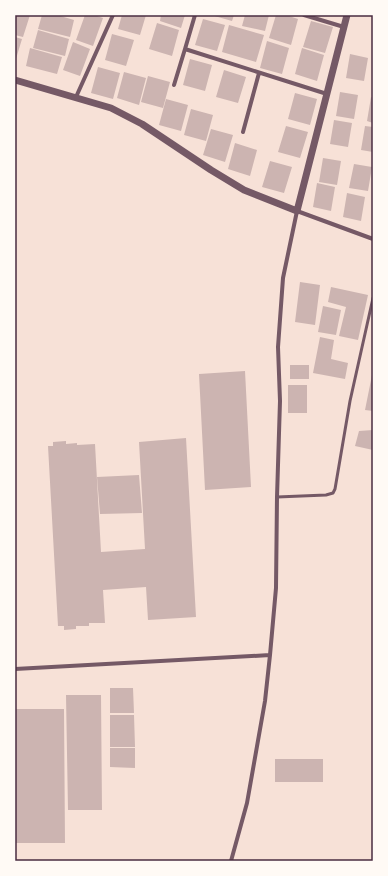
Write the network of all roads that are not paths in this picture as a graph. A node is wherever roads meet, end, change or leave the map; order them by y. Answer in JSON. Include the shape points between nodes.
{"nodes":[{"id":1,"x":113,"y":15,"type":"edge"},
{"id":2,"x":195,"y":15,"type":"edge"},
{"id":3,"x":304,"y":15,"type":"edge"},
{"id":4,"x":348,"y":15,"type":"edge"},
{"id":5,"x":344,"y":27,"type":"junction"},
{"id":6,"x":185,"y":49,"type":"junction"},
{"id":7,"x":259,"y":73,"type":"junction"},
{"id":8,"x":15,"y":80,"type":"edge"},
{"id":9,"x":174,"y":85,"type":"dead end"},
{"id":10,"x":326,"y":94,"type":"junction"},
{"id":11,"x":76,"y":97,"type":"junction"},
{"id":12,"x":243,"y":132,"type":"dead end"},
{"id":13,"x":297,"y":211,"type":"junction"},
{"id":14,"x":373,"y":239,"type":"edge"},
{"id":15,"x":373,"y":298,"type":"edge"},
{"id":16,"x":371,"y":317,"type":"edge"},
{"id":17,"x":277,"y":497,"type":"junction"},
{"id":18,"x":270,"y":655,"type":"junction"},
{"id":19,"x":15,"y":669,"type":"edge"},
{"id":20,"x":231,"y":861,"type":"edge"}],
"edges":[{"from":1,"to":11,"type":"street"},
{"from":2,"to":6,"type":"street"},
{"from":3,"to":5,"type":"street"},
{"from":4,"to":5,"type":"street"},
{"from":5,"to":10,"type":"street"},
{"from":6,"to":7,"type":"street"},
{"from":6,"to":9,"type":"street"},
{"from":7,"to":10,"type":"street"},
{"from":7,"to":12,"type":"street"},
{"from":8,"to":11,"type":"street"},
{"from":10,"to":13,"type":"street"},
{"from":11,"to":13,"type":"street","via":[[111,108],[142,124],[244,190]]},
{"from":13,"to":14,"type":"street"},
{"from":13,"to":17,"type":"street","via":[[283,278],[278,347],[280,401]]},
{"from":15,"to":16,"type":"lane"},
{"from":16,"to":17,"type":"lane","via":[[350,401],[336,489],[326,495]]},
{"from":17,"to":18,"type":"street","via":[[276,588]]},
{"from":18,"to":19,"type":"street"},
{"from":18,"to":20,"type":"street","via":[[265,701],[247,803]]}]}
